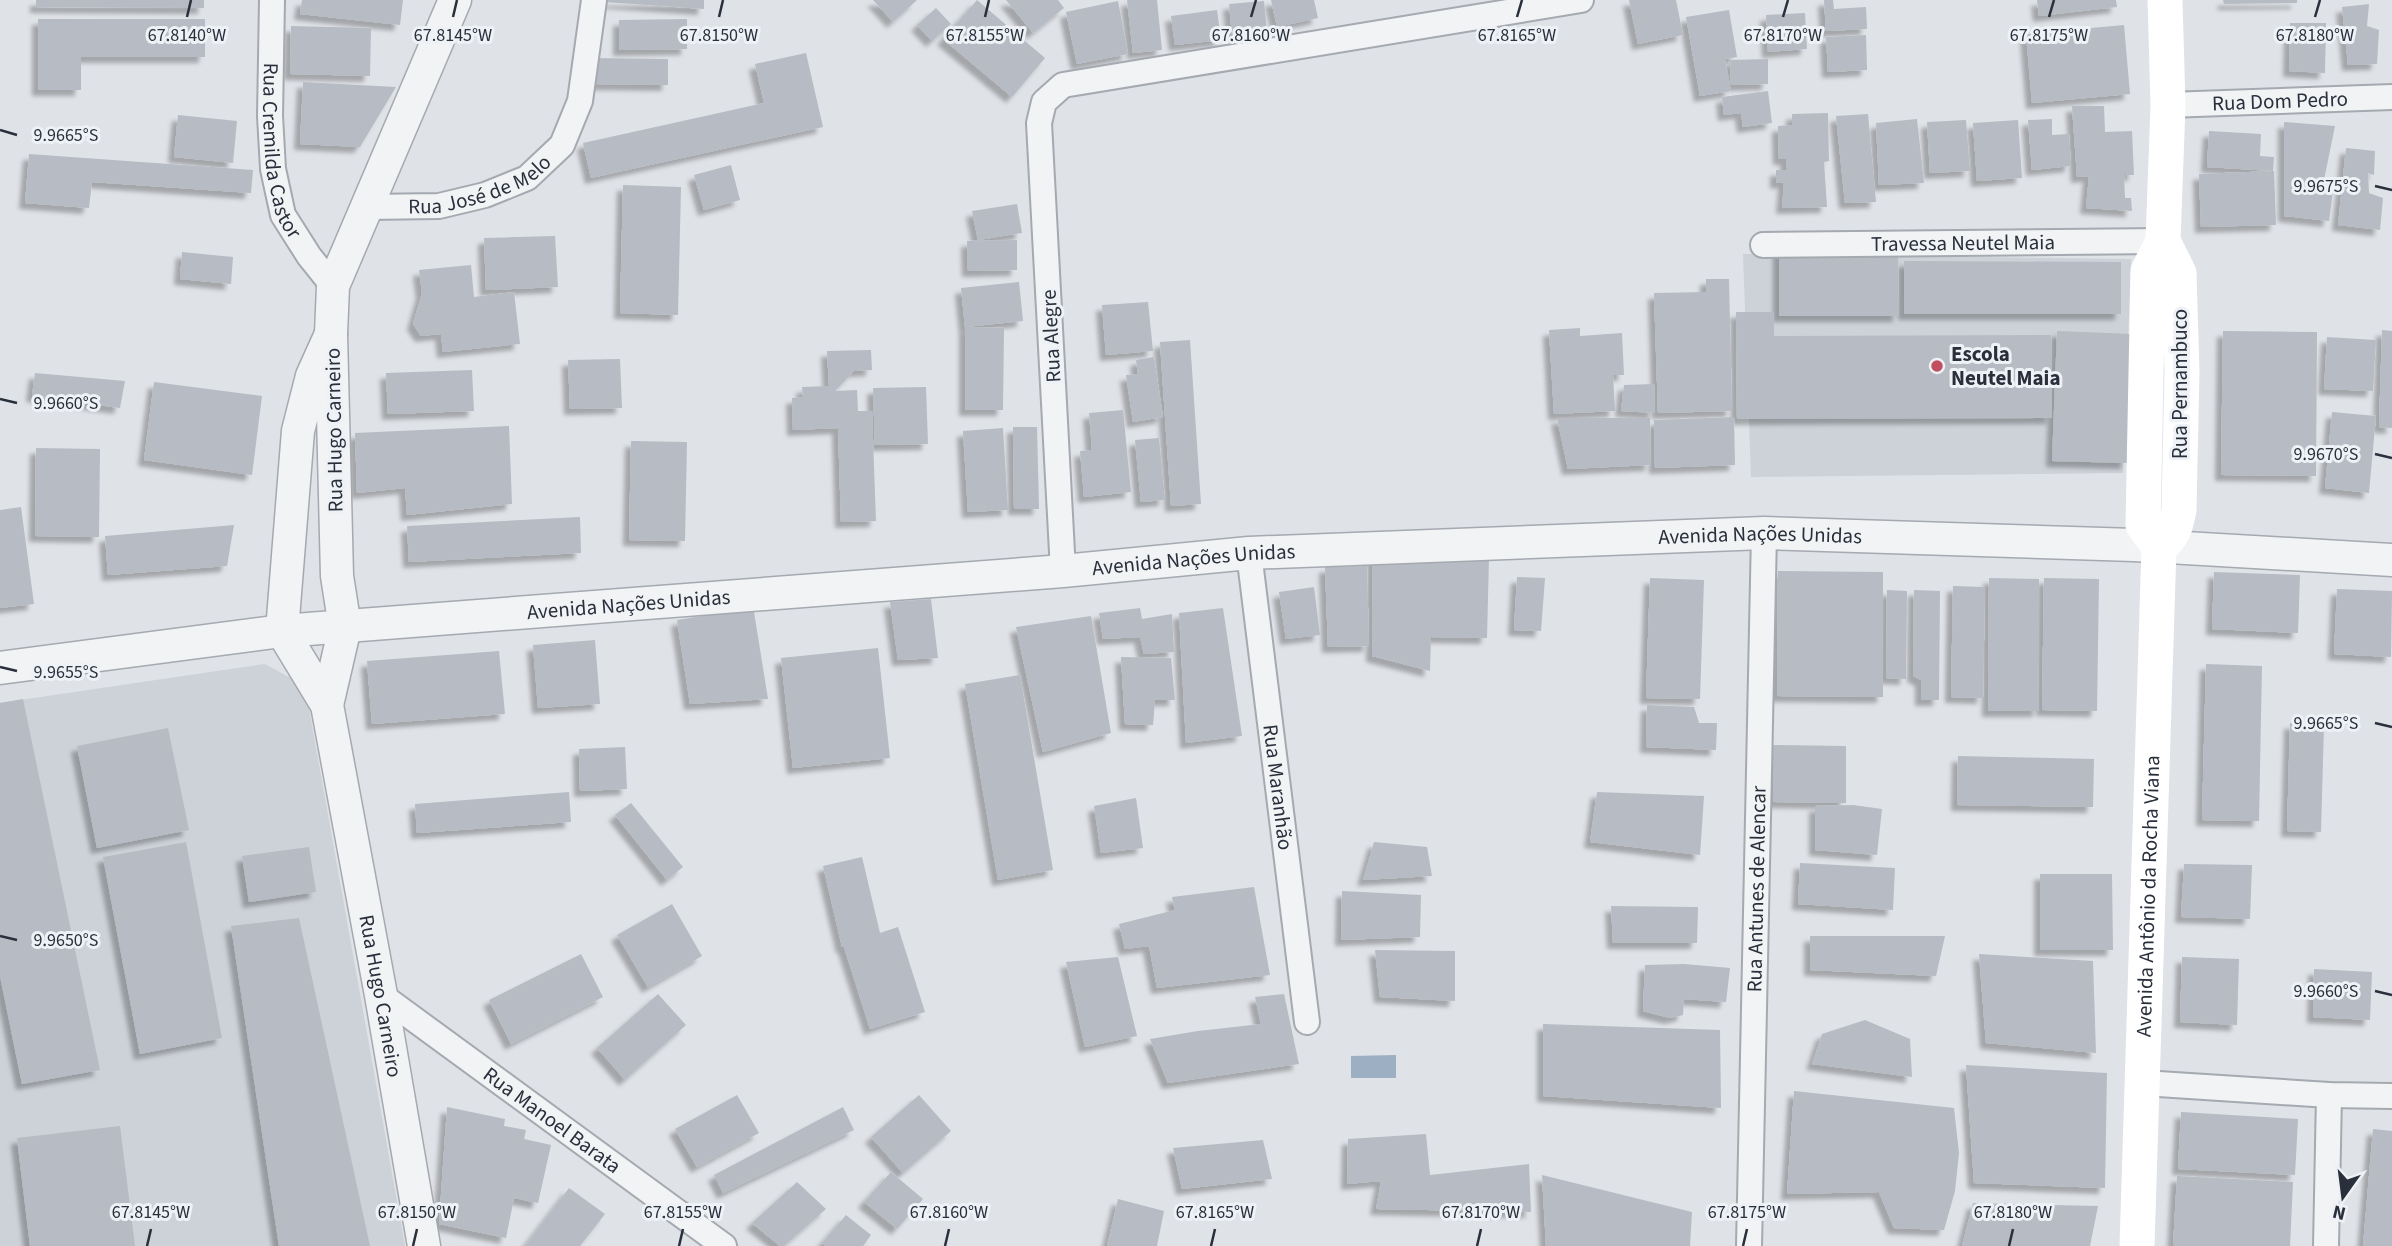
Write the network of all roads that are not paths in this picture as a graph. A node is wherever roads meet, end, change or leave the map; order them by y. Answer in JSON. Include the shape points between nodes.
{"nodes":[{"id":1,"x":272,"y":0,"type":"edge"},
{"id":2,"x":455,"y":0,"type":"edge"},
{"id":3,"x":594,"y":0,"type":"edge"},
{"id":4,"x":1581,"y":0,"type":"edge"},
{"id":5,"x":2165,"y":0,"type":"edge"},
{"id":6,"x":2392,"y":97,"type":"edge"},
{"id":7,"x":2168,"y":105,"type":"junction"},
{"id":8,"x":367,"y":207,"type":"junction"},
{"id":9,"x":2163,"y":241,"type":"junction"},
{"id":10,"x":1763,"y":245,"type":"dead end"},
{"id":11,"x":333,"y":286,"type":"junction"},
{"id":12,"x":331,"y":334,"type":"junction"},
{"id":13,"x":1764,"y":533,"type":"junction"},
{"id":14,"x":2159,"y":534,"type":"junction"},
{"id":15,"x":1249,"y":553,"type":"junction"},
{"id":16,"x":2392,"y":561,"type":"edge"},
{"id":17,"x":1063,"y":570,"type":"junction"},
{"id":18,"x":345,"y":627,"type":"junction"},
{"id":19,"x":282,"y":631,"type":"junction"},
{"id":20,"x":0,"y":668,"type":"edge"},
{"id":21,"x":327,"y":705,"type":"junction"},
{"id":22,"x":381,"y":995,"type":"junction"},
{"id":23,"x":1307,"y":1023,"type":"dead end"},
{"id":24,"x":2143,"y":1083,"type":"junction"},
{"id":25,"x":2329,"y":1096,"type":"junction"},
{"id":26,"x":2392,"y":1096,"type":"edge"},
{"id":27,"x":424,"y":1246,"type":"edge"},
{"id":28,"x":724,"y":1246,"type":"edge"},
{"id":29,"x":1749,"y":1246,"type":"edge"},
{"id":30,"x":2137,"y":1246,"type":"edge"},
{"id":31,"x":2326,"y":1246,"type":"edge"}],
"edges":[{"from":1,"to":11,"type":"street","name":"Rua Cremilda Castor","via":[[273,169],[283,215]]},
{"from":2,"to":8,"type":"street","name":"Rua José de Melo"},
{"from":3,"to":8,"type":"street","name":"Rua José de Melo","via":[[580,101],[562,145],[527,178],[439,206]]},
{"from":4,"to":17,"type":"street","name":"Rua Alegre","via":[[1063,85],[1044,102],[1039,123]]},
{"from":5,"to":7,"type":"main road","name":"Rua Pernambuco"},
{"from":6,"to":7,"type":"street","name":"Rua Dom Pedro"},
{"from":7,"to":9,"type":"main road","name":"Rua Pernambuco"},
{"from":8,"to":11,"type":"street","name":"Rua José de Melo"},
{"from":9,"to":10,"type":"street","name":"Travessa Neutel Maia"},
{"from":9,"to":14,"type":"main road","name":"Rua Pernambuco","via":[[2179,273],[2182,371],[2179,510]]},
{"from":11,"to":12,"type":"street","name":"Rua José de Melo"},
{"from":12,"to":18,"type":"street","name":"Rua Hugo Carneiro","via":[[337,576]]},
{"from":12,"to":19,"type":"street","name":"Rua Hugo Carneiro","via":[[312,376],[298,431]]},
{"from":13,"to":14,"type":"street","name":"Avenida Nações Unidas"},
{"from":13,"to":15,"type":"street","name":"Avenida Nações Unidas"},
{"from":13,"to":29,"type":"street","name":"Rua Antunes de Alencar"},
{"from":14,"to":16,"type":"street","name":"Avenida Nações Unidas"},
{"from":14,"to":24,"type":"main road","name":"Avenida Antônio da Rocha Viana"},
{"from":15,"to":17,"type":"street","name":"Avenida Nações Unidas"},
{"from":15,"to":23,"type":"street","name":"Rua Maranhão"},
{"from":17,"to":18,"type":"street","name":"Avenida Nações Unidas"},
{"from":18,"to":19,"type":"street","name":"Avenida Nações Unidas"},
{"from":18,"to":21,"type":"street","name":"Rua Hugo Carneiro"},
{"from":19,"to":20,"type":"street","name":"Avenida Nações Unidas"},
{"from":19,"to":21,"type":"street","name":"Rua Hugo Carneiro"},
{"from":21,"to":22,"type":"street","name":"Rua Hugo Carneiro"},
{"from":22,"to":27,"type":"street","name":"Rua Hugo Carneiro"},
{"from":22,"to":28,"type":"street","name":"Rua Manoel Barata"},
{"from":24,"to":25,"type":"street"},
{"from":24,"to":30,"type":"main road","name":"Avenida Antônio da Rocha Viana"},
{"from":25,"to":26,"type":"street"},
{"from":25,"to":31,"type":"street"}]}
